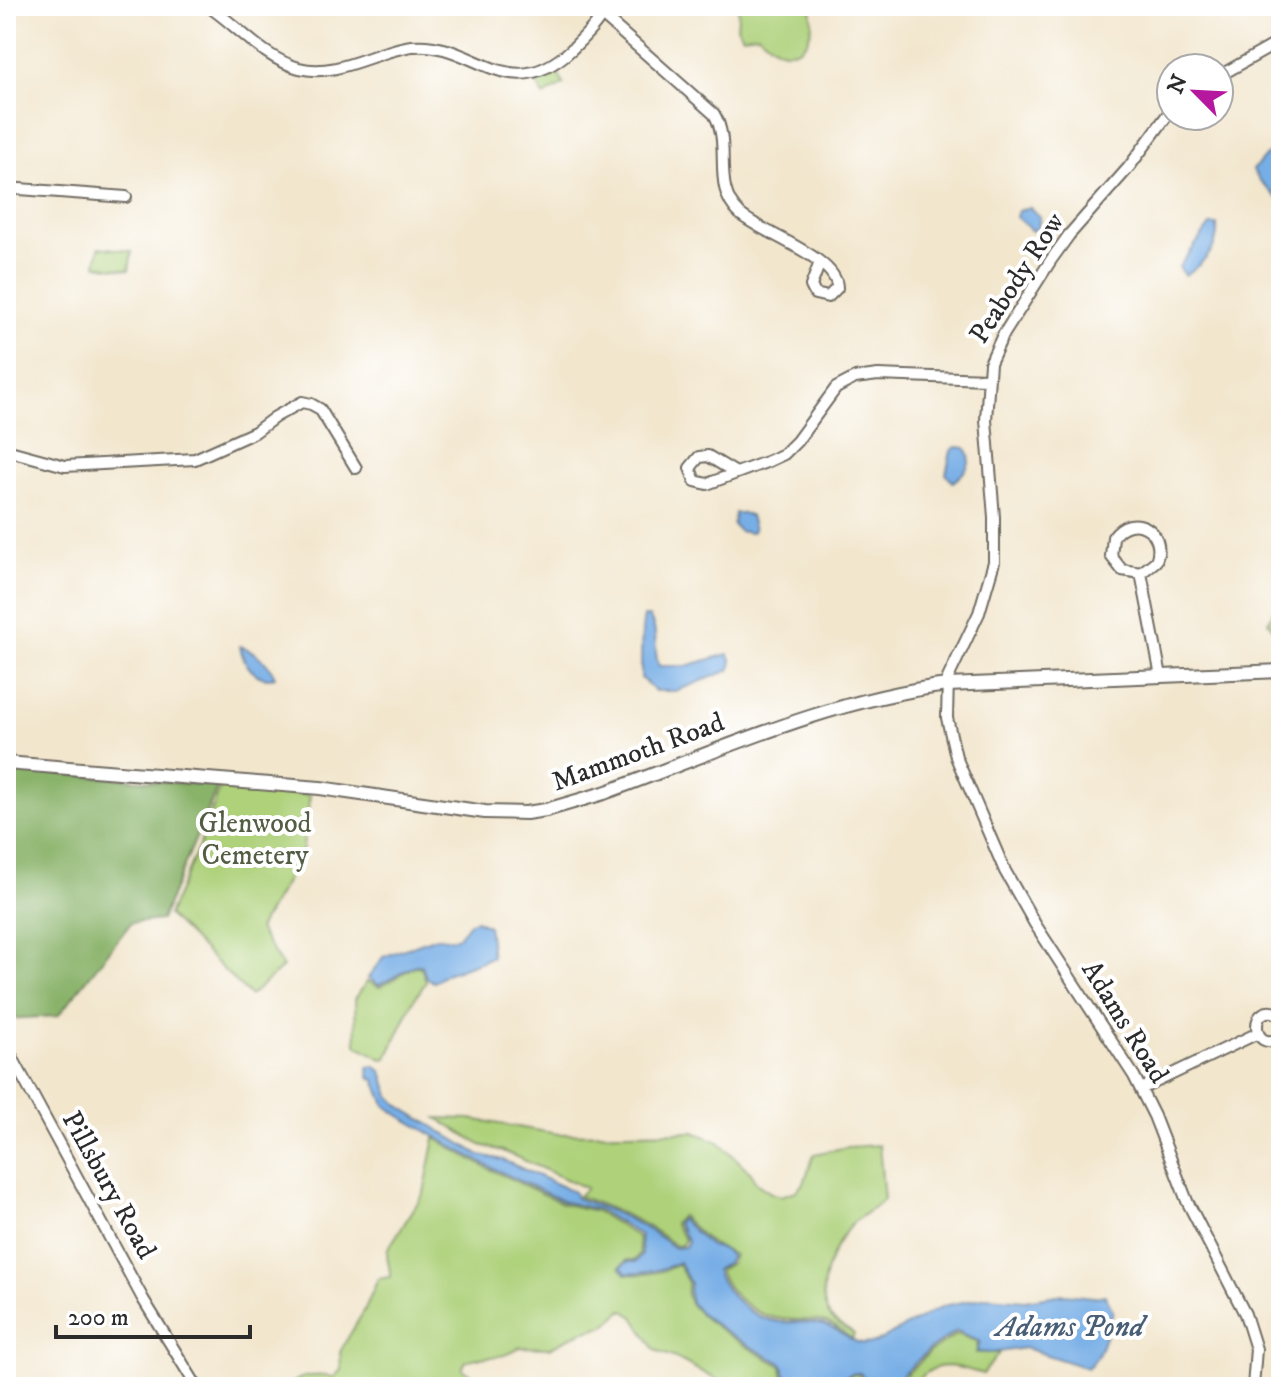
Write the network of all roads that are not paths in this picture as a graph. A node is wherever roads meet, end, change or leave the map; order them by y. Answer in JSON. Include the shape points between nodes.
{"nodes":[{"id":1,"x":208,"y":6,"type":"edge"},
{"id":2,"x":604,"y":10,"type":"edge"},
{"id":3,"x":1281,"y":41,"type":"edge"},
{"id":4,"x":1235,"y":67,"type":"edge"},
{"id":5,"x":1155,"y":132,"type":"edge"},
{"id":6,"x":6,"y":188,"type":"edge"},
{"id":7,"x":126,"y":197,"type":"dead end"},
{"id":8,"x":820,"y":262,"type":"dead end"},
{"id":9,"x":987,"y":379,"type":"junction"},
{"id":10,"x":6,"y":450,"type":"edge"},
{"id":11,"x":356,"y":468,"type":"dead end"},
{"id":12,"x":736,"y":473,"type":"dead end"},
{"id":13,"x":1141,"y":573,"type":"junction"},
{"id":14,"x":1281,"y":671,"type":"edge"},
{"id":15,"x":1161,"y":676,"type":"junction"},
{"id":16,"x":947,"y":685,"type":"junction"},
{"id":17,"x":6,"y":763,"type":"edge"},
{"id":18,"x":1281,"y":1016,"type":"edge"},
{"id":19,"x":1258,"y":1033,"type":"junction"},
{"id":20,"x":1281,"y":1037,"type":"edge"},
{"id":21,"x":6,"y":1046,"type":"edge"},
{"id":22,"x":1141,"y":1089,"type":"junction"},
{"id":23,"x":197,"y":1387,"type":"edge"},
{"id":24,"x":1253,"y":1387,"type":"edge"}],
"edges":[{"from":1,"to":2,"type":"street","via":[[278,59],[300,68],[318,70],[430,46],[510,73],[544,67],[563,56]]},
{"from":2,"to":8,"type":"street","via":[[717,118],[724,185],[738,212]]},
{"from":3,"to":4,"type":"street"},
{"from":5,"to":9,"type":"street","name":"Peabody Row","via":[[1051,260],[1002,337]]},
{"from":6,"to":7,"type":"street"},
{"from":9,"to":12,"type":"street","via":[[855,378],[831,393],[784,454]]},
{"from":9,"to":16,"type":"street","name":"Peabody Row","via":[[994,562],[979,613]]},
{"from":10,"to":11,"type":"street","via":[[65,466],[195,459],[255,432],[302,402],[320,409]]},
{"from":13,"to":13,"type":"street","via":[[1156,561],[1159,542],[1146,527],[1127,525],[1113,537],[1111,556],[1122,570]]},
{"from":13,"to":15,"type":"street"},
{"from":14,"to":15,"type":"main road","name":"Mammoth Road"},
{"from":15,"to":16,"type":"main road","name":"Mammoth Road"},
{"from":16,"to":17,"type":"main road","name":"Mammoth Road","via":[[801,720],[600,794],[526,813],[469,812],[320,788]]},
{"from":16,"to":22,"type":"street","name":"Adams Road","via":[[951,742],[1005,871]]},
{"from":18,"to":19,"type":"street","via":[[1262,1015]]},
{"from":19,"to":20,"type":"street","via":[[1269,1041]]},
{"from":19,"to":22,"type":"street"},
{"from":21,"to":23,"type":"street","name":"Pillsbury Road","via":[[143,1299]]},
{"from":22,"to":24,"type":"street","name":"Adams Road","via":[[1187,1201],[1251,1328],[1257,1356]]}]}
